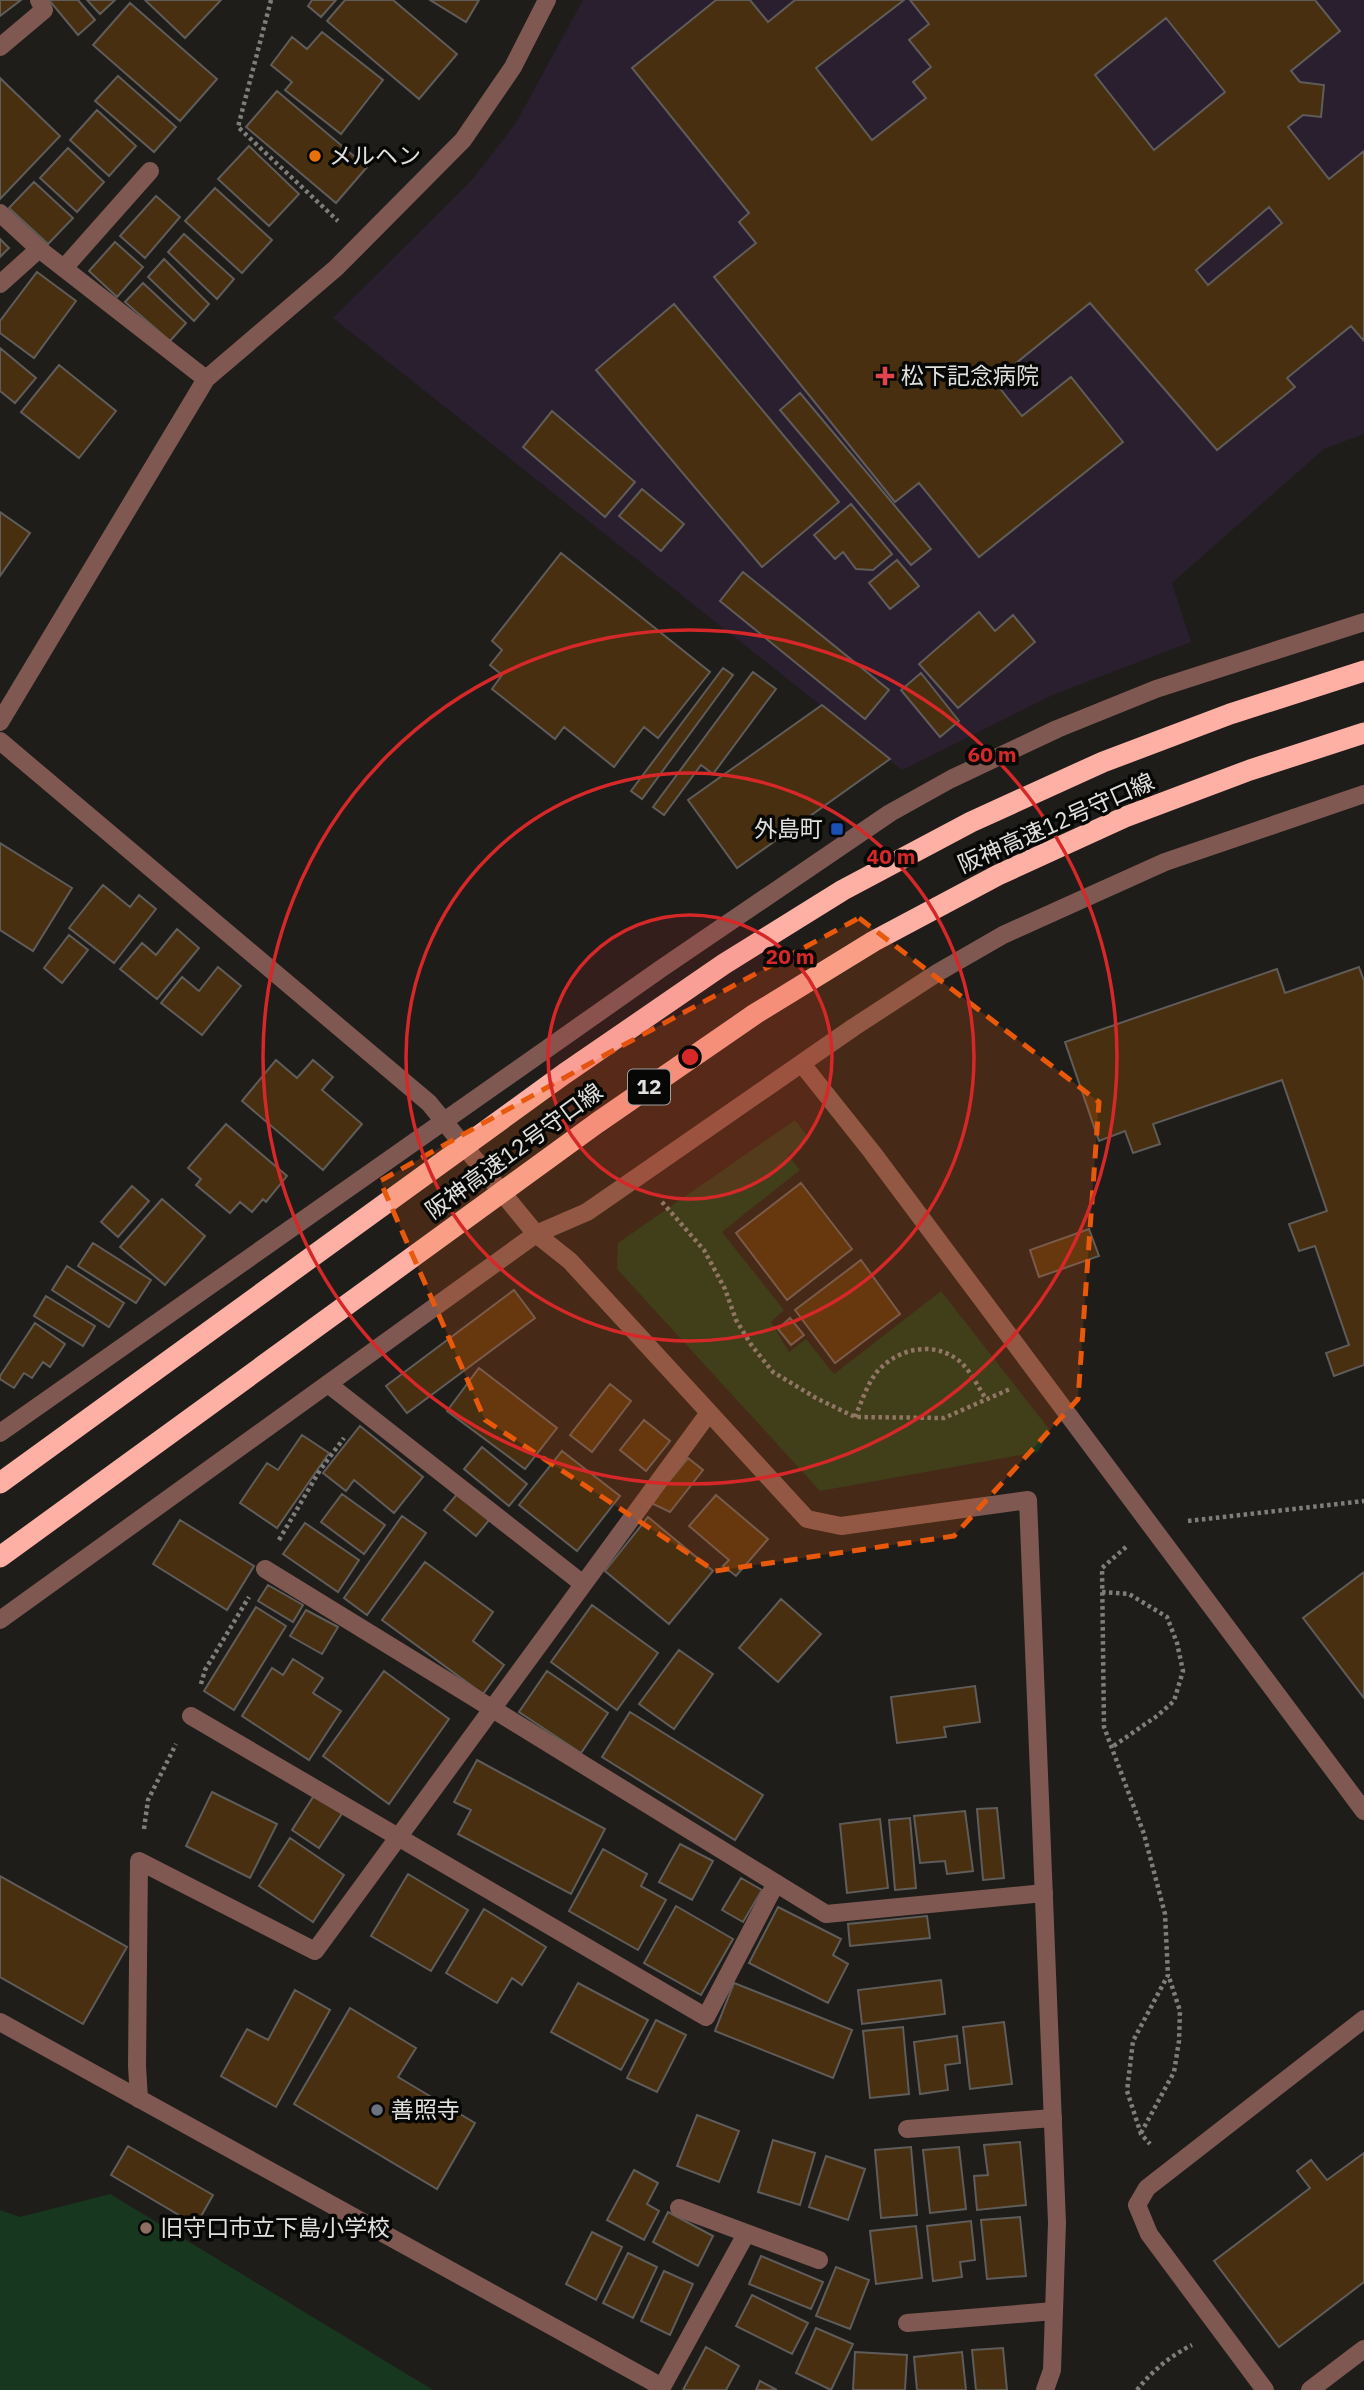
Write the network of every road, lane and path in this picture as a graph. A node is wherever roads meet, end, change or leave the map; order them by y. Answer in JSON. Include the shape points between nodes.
{"nodes":[{"id":1,"x":39,"y":0,"type":"edge"},
{"id":2,"x":271,"y":0,"type":"edge"},
{"id":3,"x":547,"y":0,"type":"edge"},
{"id":4,"x":0,"y":47,"type":"edge"},
{"id":5,"x":150,"y":171,"type":"dead end"},
{"id":6,"x":0,"y":213,"type":"edge"},
{"id":7,"x":362,"y":242,"type":"junction"},
{"id":8,"x":39,"y":249,"type":"junction"},
{"id":9,"x":64,"y":268,"type":"junction"},
{"id":10,"x":0,"y":284,"type":"edge"},
{"id":11,"x":206,"y":379,"type":"junction"},
{"id":12,"x":1364,"y":622,"type":"edge"},
{"id":13,"x":1364,"y":671,"type":"edge"},
{"id":14,"x":0,"y":722,"type":"edge"},
{"id":15,"x":1364,"y":733,"type":"edge"},
{"id":16,"x":0,"y":741,"type":"edge"},
{"id":17,"x":1364,"y":794,"type":"edge"},
{"id":18,"x":802,"y":1064,"type":"junction"},
{"id":19,"x":444,"y":1122,"type":"junction"},
{"id":20,"x":657,"y":1197,"type":"dead end"},
{"id":21,"x":537,"y":1234,"type":"junction"},
{"id":22,"x":1040,"y":1377,"type":"junction"},
{"id":23,"x":328,"y":1384,"type":"junction"},
{"id":24,"x":986,"y":1399,"type":"junction"},
{"id":25,"x":366,"y":1411,"type":"junction"},
{"id":26,"x":708,"y":1414,"type":"junction"},
{"id":27,"x":855,"y":1417,"type":"junction"},
{"id":28,"x":0,"y":1433,"type":"edge"},
{"id":29,"x":0,"y":1483,"type":"edge"},
{"id":30,"x":1364,"y":1502,"type":"edge"},
{"id":31,"x":1150,"y":1525,"type":"junction"},
{"id":32,"x":0,"y":1557,"type":"edge"},
{"id":33,"x":265,"y":1569,"type":"junction"},
{"id":34,"x":583,"y":1584,"type":"junction"},
{"id":35,"x":1102,"y":1592,"type":"junction"},
{"id":36,"x":0,"y":1620,"type":"edge"},
{"id":37,"x":492,"y":1709,"type":"junction"},
{"id":38,"x":191,"y":1716,"type":"junction"},
{"id":39,"x":1112,"y":1747,"type":"junction"},
{"id":40,"x":1364,"y":1811,"type":"edge"},
{"id":41,"x":399,"y":1836,"type":"junction"},
{"id":42,"x":139,"y":1861,"type":"junction"},
{"id":43,"x":776,"y":1883,"type":"junction"},
{"id":44,"x":1044,"y":1893,"type":"junction"},
{"id":45,"x":1168,"y":1975,"type":"junction"},
{"id":46,"x":1364,"y":2019,"type":"edge"},
{"id":47,"x":0,"y":2022,"type":"edge"},
{"id":48,"x":139,"y":2099,"type":"junction"},
{"id":49,"x":1053,"y":2118,"type":"junction"},
{"id":50,"x":907,"y":2129,"type":"dead end"},
{"id":51,"x":1141,"y":2133,"type":"junction"},
{"id":52,"x":1170,"y":2170,"type":"junction"},
{"id":53,"x":679,"y":2207,"type":"dead end"},
{"id":54,"x":746,"y":2234,"type":"junction"},
{"id":55,"x":819,"y":2260,"type":"dead end"},
{"id":56,"x":1054,"y":2311,"type":"junction"},
{"id":57,"x":907,"y":2323,"type":"dead end"},
{"id":58,"x":1221,"y":2331,"type":"junction"},
{"id":59,"x":1364,"y":2350,"type":"edge"},
{"id":60,"x":661,"y":2389,"type":"edge"},
{"id":61,"x":1045,"y":2390,"type":"edge"},
{"id":62,"x":1137,"y":2390,"type":"edge"},
{"id":63,"x":1265,"y":2390,"type":"edge"},
{"id":64,"x":1310,"y":2390,"type":"edge"}],
"edges":[{"from":1,"to":4,"type":"street","via":[[44,10]]},
{"from":2,"to":7,"type":"path","via":[[238,127]]},
{"from":3,"to":7,"type":"street","via":[[513,67],[463,139]]},
{"from":5,"to":9,"type":"street"},
{"from":6,"to":8,"type":"street"},
{"from":7,"to":11,"type":"street"},
{"from":8,"to":9,"type":"street"},
{"from":8,"to":10,"type":"street"},
{"from":9,"to":11,"type":"street"},
{"from":11,"to":14,"type":"street"},
{"from":12,"to":19,"type":"street","via":[[1156,689],[951,779],[890,813]]},
{"from":13,"to":29,"type":"highway","name":"阪神高速12号守口線","bridge":true,"via":[[1230,714],[1103,762],[971,822],[842,890],[564,1074]]},
{"from":15,"to":32,"type":"highway","name":"阪神高速12号守口線","number":"12","bridge":true,"via":[[1125,817],[998,875],[874,941],[755,1014],[597,1123]]},
{"from":16,"to":19,"type":"street","via":[[429,1103]]},
{"from":17,"to":18,"type":"street","via":[[1164,862],[1003,935],[937,973]]},
{"from":18,"to":21,"type":"street","via":[[587,1212]]},
{"from":18,"to":22,"type":"street"},
{"from":19,"to":21,"type":"street"},
{"from":19,"to":28,"type":"street"},
{"from":20,"to":27,"type":"path","via":[[704,1250],[736,1320],[773,1372]]},
{"from":21,"to":23,"type":"street"},
{"from":21,"to":26,"type":"street","via":[[570,1261]]},
{"from":22,"to":24,"type":"path"},
{"from":22,"to":31,"type":"street"},
{"from":23,"to":25,"type":"street"},
{"from":23,"to":36,"type":"street"},
{"from":24,"to":27,"type":"path","via":[[944,1418]]},
{"from":24,"to":27,"type":"path","via":[[958,1360],[933,1348],[912,1349],[876,1374]]},
{"from":25,"to":33,"type":"path","via":[[320,1471]]},
{"from":25,"to":34,"type":"street"},
{"from":26,"to":34,"type":"street"},
{"from":26,"to":44,"type":"street","via":[[807,1519],[841,1526],[1028,1500]]},
{"from":30,"to":31,"type":"path"},
{"from":31,"to":35,"type":"path","via":[[1102,1569]]},
{"from":31,"to":40,"type":"street"},
{"from":33,"to":37,"type":"street"},
{"from":33,"to":38,"type":"path","via":[[205,1670]]},
{"from":34,"to":37,"type":"street"},
{"from":35,"to":39,"type":"path","via":[[1104,1727]]},
{"from":35,"to":39,"type":"path","via":[[1129,1594],[1167,1616],[1182,1671],[1174,1701]]},
{"from":37,"to":41,"type":"street"},
{"from":37,"to":43,"type":"street"},
{"from":38,"to":41,"type":"street"},
{"from":38,"to":42,"type":"path","via":[[148,1800]]},
{"from":39,"to":45,"type":"path","via":[[1144,1834],[1164,1914]]},
{"from":41,"to":42,"type":"street","via":[[315,1951]]},
{"from":41,"to":43,"type":"street","via":[[706,2017]]},
{"from":42,"to":48,"type":"street"},
{"from":43,"to":44,"type":"street","via":[[827,1914]]},
{"from":44,"to":49,"type":"street"},
{"from":45,"to":51,"type":"path","via":[[1180,2011],[1174,2072]]},
{"from":45,"to":51,"type":"path","via":[[1133,2041],[1127,2091]]},
{"from":46,"to":52,"type":"street"},
{"from":47,"to":48,"type":"street"},
{"from":48,"to":60,"type":"street"},
{"from":49,"to":50,"type":"street"},
{"from":49,"to":56,"type":"street"},
{"from":51,"to":52,"type":"path"},
{"from":52,"to":58,"type":"street","via":[[1147,2188],[1137,2205],[1150,2234]]},
{"from":53,"to":54,"type":"street"},
{"from":54,"to":55,"type":"street"},
{"from":54,"to":60,"type":"street"},
{"from":56,"to":57,"type":"street"},
{"from":56,"to":61,"type":"street","via":[[1052,2370]]},
{"from":58,"to":62,"type":"path","via":[[1177,2352]]},
{"from":58,"to":63,"type":"street"},
{"from":59,"to":64,"type":"street"}]}
